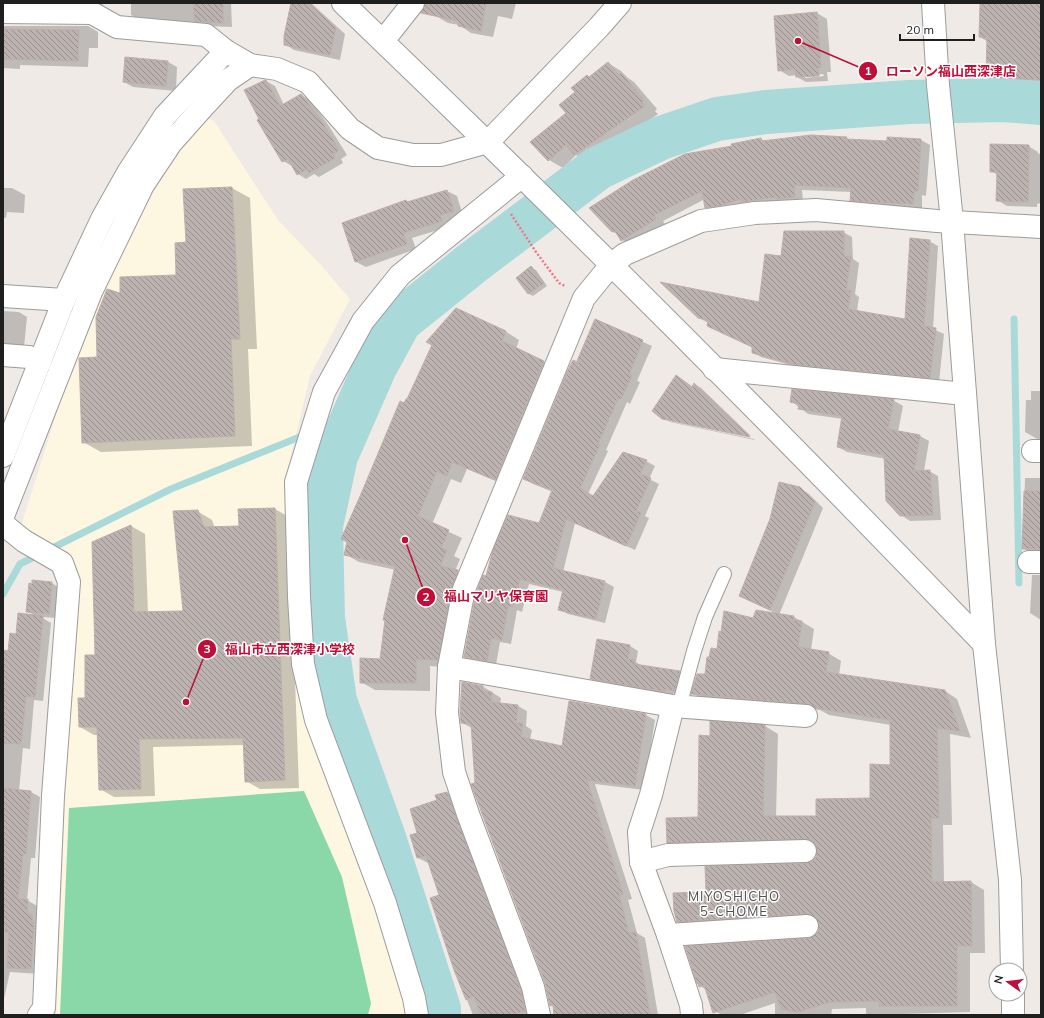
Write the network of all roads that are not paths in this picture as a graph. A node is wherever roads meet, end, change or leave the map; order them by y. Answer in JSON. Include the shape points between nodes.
{"nodes":[{"id":1,"x":344,"y":3,"type":"edge"},
{"id":2,"x":413,"y":3,"type":"edge"},
{"id":3,"x":620,"y":3,"type":"edge"},
{"id":4,"x":933,"y":3,"type":"edge"},
{"id":5,"x":3,"y":12,"type":"edge"},
{"id":6,"x":383,"y":41,"type":"junction"},
{"id":7,"x":226,"y":51,"type":"junction"},
{"id":8,"x":250,"y":65,"type":"junction"},
{"id":9,"x":488,"y":142,"type":"junction"},
{"id":10,"x":527,"y":180,"type":"junction"},
{"id":11,"x":952,"y":221,"type":"junction"},
{"id":12,"x":1041,"y":227,"type":"edge"},
{"id":13,"x":611,"y":265,"type":"junction"},
{"id":14,"x":3,"y":296,"type":"edge"},
{"id":15,"x":64,"y":300,"type":"junction"},
{"id":16,"x":3,"y":355,"type":"edge"},
{"id":17,"x":40,"y":362,"type":"junction"},
{"id":18,"x":714,"y":369,"type":"junction"},
{"id":19,"x":965,"y":394,"type":"junction"},
{"id":20,"x":3,"y":456,"type":"edge"},
{"id":21,"x":3,"y":516,"type":"edge"},
{"id":22,"x":3,"y":524,"type":"edge"},
{"id":23,"x":724,"y":574,"type":"dead end"},
{"id":24,"x":984,"y":644,"type":"junction"},
{"id":25,"x":450,"y":667,"type":"junction"},
{"id":26,"x":676,"y":706,"type":"junction"},
{"id":27,"x":806,"y":716,"type":"dead end"},
{"id":28,"x":805,"y":851,"type":"dead end"},
{"id":29,"x":641,"y":862,"type":"junction"},
{"id":30,"x":807,"y":926,"type":"dead end"},
{"id":31,"x":668,"y":935,"type":"junction"},
{"id":32,"x":1012,"y":962,"type":"edge"},
{"id":33,"x":1013,"y":1002,"type":"edge"},
{"id":34,"x":39,"y":1015,"type":"edge"},
{"id":35,"x":417,"y":1015,"type":"edge"},
{"id":36,"x":539,"y":1015,"type":"edge"},
{"id":37,"x":692,"y":1015,"type":"edge"},
{"id":38,"x":1013,"y":1015,"type":"edge"}],
"edges":[{"from":1,"to":6,"type":"street"},
{"from":2,"to":6,"type":"street"},
{"from":3,"to":9,"type":"street"},
{"from":4,"to":11,"type":"street","via":[[938,85]]},
{"from":5,"to":7,"type":"street","via":[[92,13],[117,27],[206,35]]},
{"from":6,"to":9,"type":"street"},
{"from":7,"to":8,"type":"street"},
{"from":7,"to":15,"type":"street","via":[[165,116],[129,171],[102,219]]},
{"from":8,"to":9,"type":"street","via":[[277,69],[308,82],[350,129],[378,148],[413,155],[441,155]]},
{"from":8,"to":21,"type":"street","via":[[228,80],[203,107],[171,143],[143,185],[91,292]]},
{"from":9,"to":10,"type":"street"},
{"from":10,"to":13,"type":"street"},
{"from":10,"to":35,"type":"street","via":[[400,275],[363,321],[324,392],[296,482],[303,664],[316,720],[385,903]]},
{"from":11,"to":12,"type":"street"},
{"from":11,"to":13,"type":"street","via":[[816,210],[755,213],[701,221],[625,254]]},
{"from":11,"to":19,"type":"street"},
{"from":13,"to":18,"type":"street"},
{"from":13,"to":25,"type":"street","via":[[584,298],[464,589]]},
{"from":14,"to":15,"type":"street"},
{"from":15,"to":17,"type":"street"},
{"from":16,"to":17,"type":"street","via":[[29,356]]},
{"from":17,"to":20,"type":"street"},
{"from":18,"to":19,"type":"street"},
{"from":18,"to":24,"type":"street"},
{"from":19,"to":24,"type":"street"},
{"from":22,"to":34,"type":"street","via":[[24,541],[62,563],[69,582],[53,796],[44,1008]]},
{"from":23,"to":26,"type":"lane","via":[[705,617]]},
{"from":24,"to":32,"type":"street","via":[[1010,880]]},
{"from":25,"to":26,"type":"street"},
{"from":25,"to":36,"type":"street","via":[[446,713],[454,772],[533,987]]},
{"from":26,"to":27,"type":"street"},
{"from":26,"to":29,"type":"street","via":[[652,795],[638,832]]},
{"from":28,"to":29,"type":"street","via":[[668,855]]},
{"from":29,"to":31,"type":"street"},
{"from":30,"to":31,"type":"street"},
{"from":31,"to":37,"type":"street"},
{"from":33,"to":38,"type":"street"}]}
